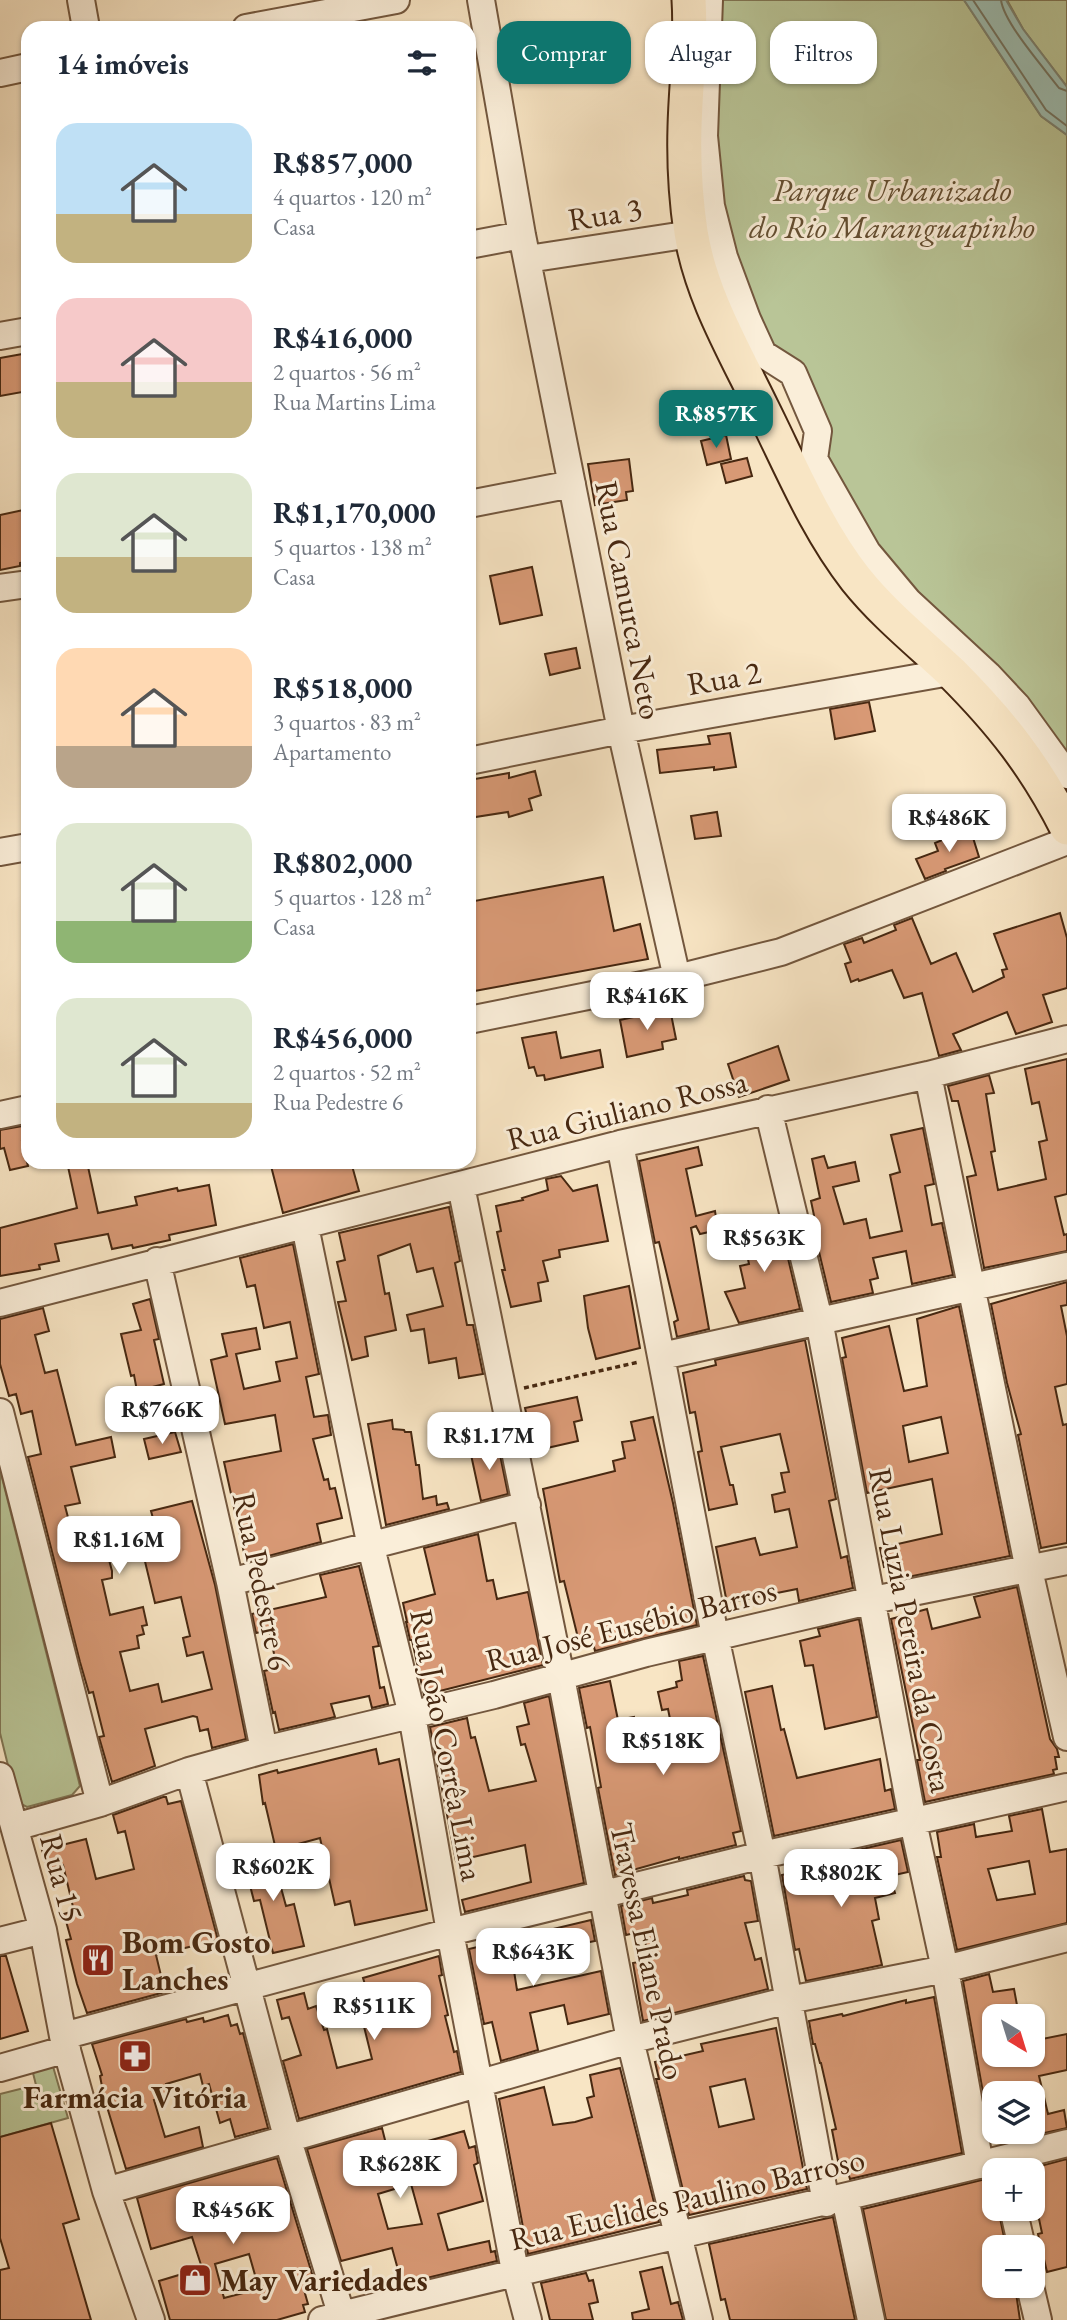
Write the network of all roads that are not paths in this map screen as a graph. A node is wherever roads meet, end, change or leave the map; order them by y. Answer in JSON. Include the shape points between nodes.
{"nodes":[{"id":1,"x":81,"y":0,"type":"edge"},
{"id":2,"x":396,"y":0,"type":"edge"},
{"id":3,"x":481,"y":0,"type":"edge"},
{"id":4,"x":689,"y":0,"type":"edge"},
{"id":5,"x":709,"y":0,"type":"edge"},
{"id":6,"x":85,"y":21,"type":"edge"},
{"id":7,"x":284,"y":21,"type":"edge"},
{"id":8,"x":21,"y":68,"type":"edge"},
{"id":9,"x":0,"y":73,"type":"edge"},
{"id":10,"x":691,"y":234,"type":"junction"},
{"id":11,"x":476,"y":245,"type":"edge"},
{"id":12,"x":525,"y":247,"type":"junction"},
{"id":13,"x":21,"y":332,"type":"edge"},
{"id":14,"x":0,"y":336,"type":"edge"},
{"id":15,"x":572,"y":484,"type":"junction"},
{"id":16,"x":476,"y":503,"type":"edge"},
{"id":17,"x":21,"y":585,"type":"edge"},
{"id":18,"x":0,"y":588,"type":"edge"},
{"id":19,"x":950,"y":672,"type":"junction"},
{"id":20,"x":621,"y":730,"type":"junction"},
{"id":21,"x":476,"y":760,"type":"edge"},
{"id":22,"x":1067,"y":775,"type":"edge"},
{"id":23,"x":1067,"y":828,"type":"edge"},
{"id":24,"x":1067,"y":841,"type":"edge"},
{"id":25,"x":21,"y":848,"type":"edge"},
{"id":26,"x":0,"y":852,"type":"edge"},
{"id":27,"x":677,"y":978,"type":"junction"},
{"id":28,"x":476,"y":1019,"type":"edge"},
{"id":29,"x":1067,"y":1039,"type":"edge"},
{"id":30,"x":928,"y":1075,"type":"junction"},
{"id":31,"x":768,"y":1109,"type":"junction"},
{"id":32,"x":21,"y":1110,"type":"edge"},
{"id":33,"x":0,"y":1115,"type":"edge"},
{"id":34,"x":620,"y":1144,"type":"junction"},
{"id":35,"x":461,"y":1186,"type":"junction"},
{"id":36,"x":305,"y":1226,"type":"junction"},
{"id":37,"x":156,"y":1261,"type":"junction"},
{"id":38,"x":1067,"y":1266,"type":"edge"},
{"id":39,"x":972,"y":1288,"type":"junction"},
{"id":40,"x":0,"y":1303,"type":"edge"},
{"id":41,"x":818,"y":1320,"type":"junction"},
{"id":42,"x":662,"y":1356,"type":"junction"},
{"id":43,"x":0,"y":1412,"type":"edge"},
{"id":44,"x":527,"y":1506,"type":"junction"},
{"id":45,"x":371,"y":1547,"type":"junction"},
{"id":46,"x":1067,"y":1561,"type":"edge"},
{"id":47,"x":1029,"y":1570,"type":"junction"},
{"id":48,"x":230,"y":1582,"type":"junction"},
{"id":49,"x":873,"y":1600,"type":"junction"},
{"id":50,"x":715,"y":1636,"type":"junction"},
{"id":51,"x":561,"y":1677,"type":"junction"},
{"id":52,"x":412,"y":1715,"type":"junction"},
{"id":53,"x":1067,"y":1737,"type":"edge"},
{"id":54,"x":264,"y":1750,"type":"junction"},
{"id":55,"x":189,"y":1771,"type":"junction"},
{"id":56,"x":0,"y":1776,"type":"edge"},
{"id":57,"x":1067,"y":1787,"type":"edge"},
{"id":58,"x":100,"y":1803,"type":"junction"},
{"id":59,"x":913,"y":1822,"type":"junction"},
{"id":60,"x":15,"y":1827,"type":"junction"},
{"id":61,"x":762,"y":1855,"type":"junction"},
{"id":62,"x":602,"y":1896,"type":"junction"},
{"id":63,"x":43,"y":1930,"type":"junction"},
{"id":64,"x":450,"y":1932,"type":"junction"},
{"id":65,"x":1067,"y":1938,"type":"edge"},
{"id":66,"x":0,"y":1941,"type":"edge"},
{"id":67,"x":945,"y":1969,"type":"junction"},
{"id":68,"x":246,"y":1987,"type":"junction"},
{"id":69,"x":789,"y":2000,"type":"junction"},
{"id":70,"x":630,"y":2040,"type":"junction"},
{"id":71,"x":65,"y":2043,"type":"junction"},
{"id":72,"x":0,"y":2068,"type":"edge"},
{"id":73,"x":479,"y":2083,"type":"junction"},
{"id":74,"x":287,"y":2137,"type":"junction"},
{"id":75,"x":1067,"y":2143,"type":"edge"},
{"id":76,"x":994,"y":2158,"type":"edge"},
{"id":77,"x":1019,"y":2158,"type":"edge"},
{"id":78,"x":982,"y":2168,"type":"edge"},
{"id":79,"x":106,"y":2191,"type":"junction"},
{"id":80,"x":835,"y":2200,"type":"junction"},
{"id":81,"x":677,"y":2234,"type":"junction"},
{"id":82,"x":516,"y":2271,"type":"junction"},
{"id":83,"x":1033,"y":2298,"type":"edge"},
{"id":84,"x":336,"y":2318,"type":"edge"},
{"id":85,"x":151,"y":2320,"type":"edge"},
{"id":86,"x":527,"y":2320,"type":"edge"},
{"id":87,"x":699,"y":2320,"type":"edge"},
{"id":88,"x":872,"y":2320,"type":"edge"},
{"id":89,"x":1038,"y":2320,"type":"edge"}],
"edges":[{"from":1,"to":6,"type":"street"},
{"from":2,"to":7,"type":"street"},
{"from":3,"to":12,"type":"street","name":"Rua Camurca Neto"},
{"from":4,"to":10,"type":"main road","via":[[684,128]]},
{"from":5,"to":22,"type":"street","via":[[704,136],[710,206],[724,257],[763,354],[793,373],[818,431],[814,459],[867,552],[908,601],[1017,706]]},
{"from":8,"to":9,"type":"street"},
{"from":10,"to":12,"type":"street","name":"Rua 3"},
{"from":10,"to":19,"type":"main road","via":[[719,320],[824,532],[883,610]]},
{"from":11,"to":12,"type":"street","name":"Rua 3"},
{"from":12,"to":15,"type":"street","name":"Rua Camurca Neto"},
{"from":13,"to":14,"type":"street"},
{"from":15,"to":16,"type":"street"},
{"from":15,"to":20,"type":"street","name":"Rua Camurca Neto"},
{"from":17,"to":18,"type":"street"},
{"from":19,"to":20,"type":"street","name":"Rua 2"},
{"from":19,"to":23,"type":"main road","via":[[1015,741]]},
{"from":20,"to":21,"type":"street","name":"Rua 2"},
{"from":20,"to":27,"type":"street","name":"Rua Camurca Neto"},
{"from":24,"to":27,"type":"street","via":[[781,952]]},
{"from":25,"to":26,"type":"street"},
{"from":27,"to":28,"type":"street"},
{"from":29,"to":30,"type":"street","name":"Rua Giuliano Rossa"},
{"from":30,"to":31,"type":"street","name":"Rua Giuliano Rossa"},
{"from":30,"to":39,"type":"street"},
{"from":31,"to":34,"type":"street","name":"Rua Giuliano Rossa"},
{"from":31,"to":41,"type":"street","name":"Rua Luzia Pereira da Costa"},
{"from":32,"to":33,"type":"street"},
{"from":34,"to":35,"type":"street","name":"Rua Giuliano Rossa"},
{"from":34,"to":42,"type":"street"},
{"from":35,"to":36,"type":"street","name":"Rua Giuliano Rossa"},
{"from":35,"to":44,"type":"street","name":"Travessa Eliane Prado"},
{"from":36,"to":37,"type":"street","name":"Rua Giuliano Rossa"},
{"from":36,"to":45,"type":"street","name":"Rua João Corrêa Lima"},
{"from":37,"to":40,"type":"street","name":"Rua Giuliano Rossa"},
{"from":37,"to":48,"type":"street","name":"Rua Pedestre 6"},
{"from":38,"to":39,"type":"street"},
{"from":39,"to":41,"type":"street"},
{"from":39,"to":47,"type":"street"},
{"from":41,"to":42,"type":"street"},
{"from":41,"to":49,"type":"street","name":"Rua Luzia Pereira da Costa"},
{"from":42,"to":50,"type":"street"},
{"from":43,"to":58,"type":"street","name":"Rua 15"},
{"from":44,"to":45,"type":"street"},
{"from":44,"to":51,"type":"street","name":"Travessa Eliane Prado"},
{"from":45,"to":48,"type":"street"},
{"from":45,"to":52,"type":"street","name":"Rua João Corrêa Lima"},
{"from":46,"to":47,"type":"street","name":"Rua José Eusébio Barros"},
{"from":47,"to":49,"type":"street","name":"Rua José Eusébio Barros"},
{"from":47,"to":53,"type":"street"},
{"from":48,"to":54,"type":"street","name":"Rua Pedestre 6"},
{"from":49,"to":50,"type":"street","name":"Rua José Eusébio Barros"},
{"from":49,"to":59,"type":"street","name":"Rua Luzia Pereira da Costa"},
{"from":50,"to":51,"type":"street","name":"Rua José Eusébio Barros"},
{"from":50,"to":61,"type":"street"},
{"from":51,"to":52,"type":"street","name":"Rua José Eusébio Barros"},
{"from":51,"to":62,"type":"street","name":"Travessa Eliane Prado"},
{"from":52,"to":54,"type":"street","name":"Rua José Eusébio Barros"},
{"from":52,"to":64,"type":"street","name":"Rua João Corrêa Lima"},
{"from":54,"to":55,"type":"street","name":"Rua José Eusébio Barros"},
{"from":55,"to":58,"type":"street","name":"Rua José Eusébio Barros"},
{"from":55,"to":68,"type":"street"},
{"from":56,"to":60,"type":"street","name":"Rua 15"},
{"from":57,"to":59,"type":"street"},
{"from":58,"to":60,"type":"street","name":"Rua José Eusébio Barros"},
{"from":59,"to":61,"type":"street"},
{"from":59,"to":67,"type":"street","name":"Rua Luzia Pereira da Costa"},
{"from":60,"to":63,"type":"street","name":"Rua 15"},
{"from":61,"to":62,"type":"street"},
{"from":61,"to":69,"type":"street"},
{"from":62,"to":64,"type":"street"},
{"from":62,"to":70,"type":"street","name":"Travessa Eliane Prado"},
{"from":63,"to":66,"type":"street"},
{"from":63,"to":71,"type":"street","name":"Rua 15"},
{"from":64,"to":68,"type":"street"},
{"from":64,"to":73,"type":"street","name":"Rua João Corrêa Lima"},
{"from":65,"to":67,"type":"street"},
{"from":67,"to":69,"type":"street"},
{"from":67,"to":76,"type":"street","name":"Rua Luzia Pereira da Costa"},
{"from":68,"to":71,"type":"street"},
{"from":68,"to":74,"type":"street"},
{"from":69,"to":70,"type":"street"},
{"from":69,"to":80,"type":"street"},
{"from":70,"to":73,"type":"street"},
{"from":70,"to":81,"type":"street","name":"Travessa Eliane Prado"},
{"from":71,"to":72,"type":"street"},
{"from":71,"to":79,"type":"street","name":"Rua 15"},
{"from":73,"to":74,"type":"street"},
{"from":73,"to":82,"type":"street","name":"Rua João Corrêa Lima"},
{"from":74,"to":79,"type":"street"},
{"from":74,"to":84,"type":"street"},
{"from":75,"to":77,"type":"street","name":"Rua Euclides Paulino Barroso"},
{"from":78,"to":80,"type":"street","name":"Rua Euclides Paulino Barroso"},
{"from":79,"to":85,"type":"street","name":"Rua 15"},
{"from":80,"to":81,"type":"street","name":"Rua Euclides Paulino Barroso"},
{"from":80,"to":88,"type":"street"},
{"from":81,"to":82,"type":"street","name":"Rua Euclides Paulino Barroso"},
{"from":81,"to":87,"type":"street","name":"Travessa Eliane Prado"},
{"from":82,"to":84,"type":"street","name":"Rua Euclides Paulino Barroso"},
{"from":82,"to":86,"type":"street","name":"Rua João Corrêa Lima"},
{"from":83,"to":89,"type":"street"}]}
